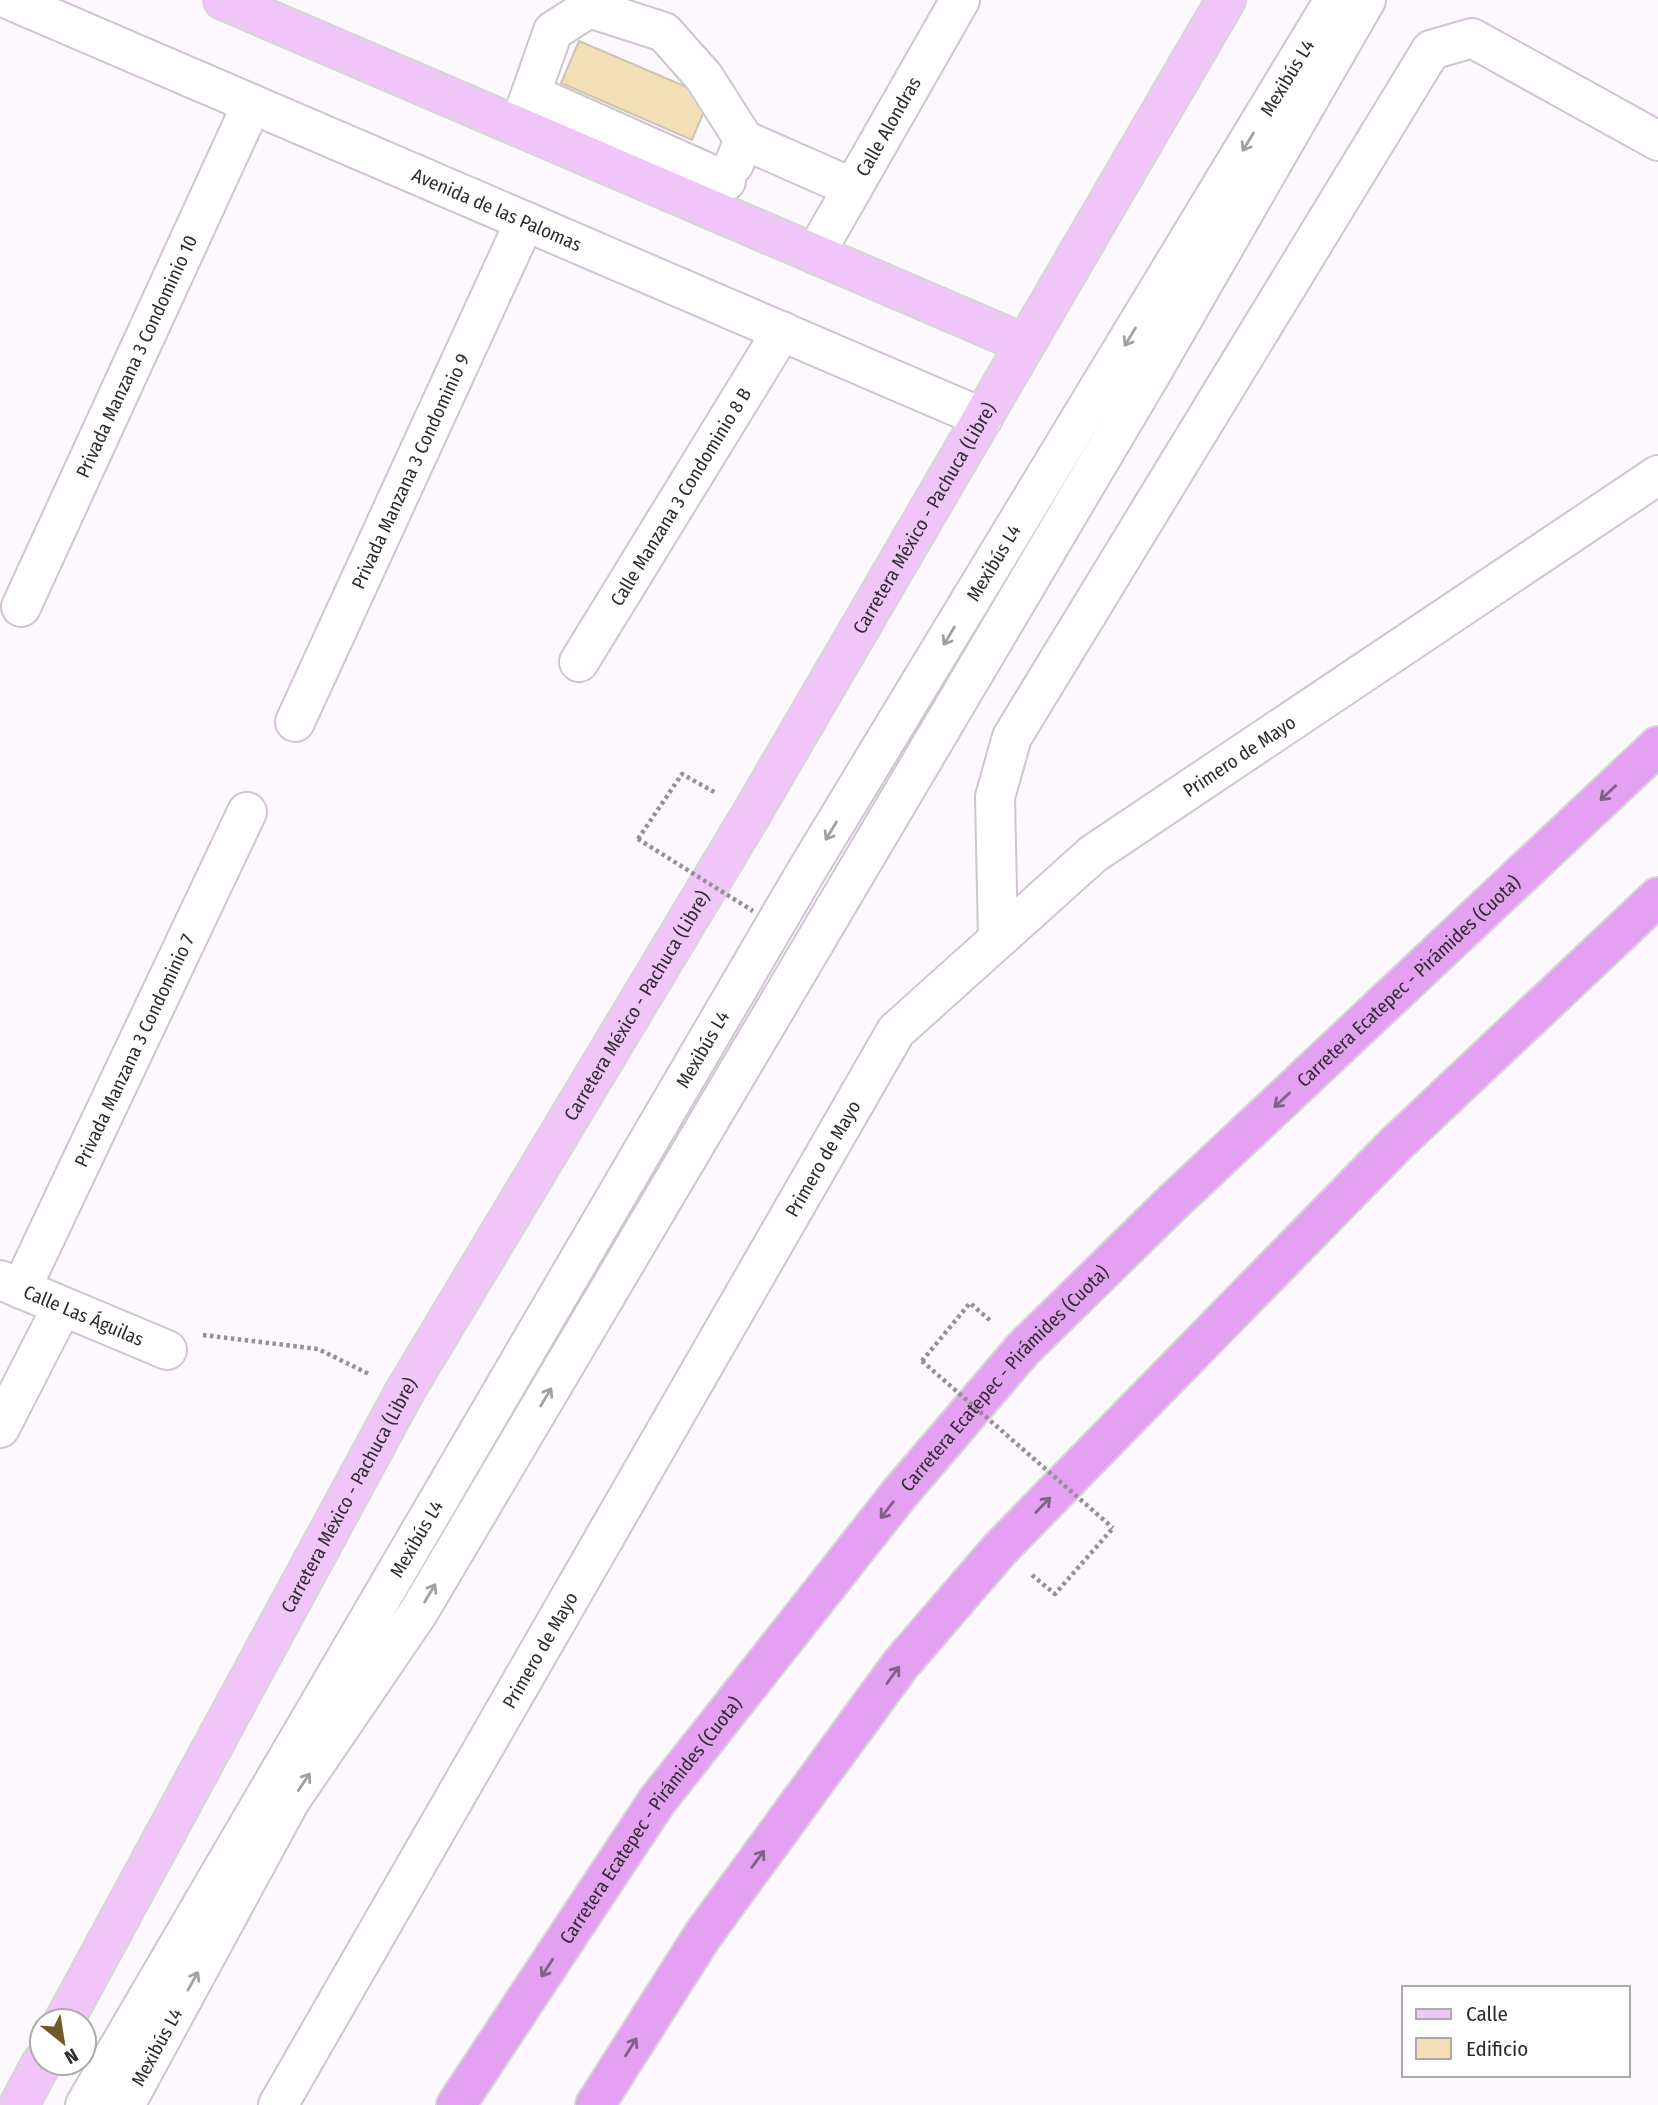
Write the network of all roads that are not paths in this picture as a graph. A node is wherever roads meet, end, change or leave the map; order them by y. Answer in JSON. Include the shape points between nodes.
{"nodes":[{"id":1,"x":10,"y":0,"type":"edge"},
{"id":2,"x":223,"y":0,"type":"edge"},
{"id":3,"x":960,"y":0,"type":"edge"},
{"id":4,"x":1226,"y":0,"type":"edge"},
{"id":5,"x":1334,"y":0,"type":"edge"},
{"id":6,"x":1366,"y":0,"type":"edge"},
{"id":7,"x":253,"y":104,"type":"junction"},
{"id":8,"x":525,"y":110,"type":"junction"},
{"id":9,"x":744,"y":140,"type":"junction"},
{"id":10,"x":1658,"y":141,"type":"edge"},
{"id":11,"x":853,"y":188,"type":"junction"},
{"id":12,"x":720,"y":196,"type":"junction"},
{"id":13,"x":525,"y":221,"type":"junction"},
{"id":14,"x":815,"y":254,"type":"junction"},
{"id":15,"x":782,"y":331,"type":"junction"},
{"id":16,"x":1025,"y":344,"type":"junction"},
{"id":17,"x":983,"y":418,"type":"junction"},
{"id":18,"x":1658,"y":475,"type":"edge"},
{"id":19,"x":21,"y":607,"type":"dead end"},
{"id":20,"x":579,"y":662,"type":"dead end"},
{"id":21,"x":295,"y":722,"type":"dead end"},
{"id":22,"x":1658,"y":746,"type":"edge"},
{"id":23,"x":247,"y":812,"type":"dead end"},
{"id":24,"x":1658,"y":897,"type":"edge"},
{"id":25,"x":998,"y":939,"type":"junction"},
{"id":26,"x":10,"y":1284,"type":"edge"},
{"id":27,"x":62,"y":1307,"type":"junction"},
{"id":28,"x":167,"y":1350,"type":"road end"},
{"id":29,"x":0,"y":1427,"type":"edge"},
{"id":30,"x":72,"y":2007,"type":"edge"},
{"id":31,"x":34,"y":2077,"type":"edge"},
{"id":32,"x":19,"y":2105,"type":"edge"},
{"id":33,"x":85,"y":2105,"type":"edge"},
{"id":34,"x":125,"y":2105,"type":"edge"},
{"id":35,"x":278,"y":2105,"type":"edge"},
{"id":36,"x":456,"y":2105,"type":"edge"},
{"id":37,"x":595,"y":2105,"type":"edge"}],
"edges":[{"from":1,"to":7,"type":"street","name":"Avenida de las Palomas"},
{"from":2,"to":8,"type":"main road"},
{"from":3,"to":11,"type":"street","name":"Calle Alondras"},
{"from":4,"to":16,"type":"main road","name":"Carretera México - Pachuca (Libre)"},
{"from":5,"to":33,"type":"street","name":"Mexibús L4","one_way":true,"via":[[807,870]]},
{"from":34,"to":6,"type":"street","name":"Mexibús L4","one_way":true,"via":[[290,1801],[418,1613],[1148,379]]},
{"from":7,"to":13,"type":"street","name":"Avenida de las Palomas"},
{"from":7,"to":19,"type":"street","name":"Privada Manzana 3 Condominio 10"},
{"from":8,"to":9,"type":"street","via":[[553,31],[589,8],[664,32],[704,77]]},
{"from":8,"to":12,"type":"main road"},
{"from":9,"to":11,"type":"street"},
{"from":9,"to":12,"type":"street"},
{"from":10,"to":25,"type":"street","via":[[1472,38],[1431,50],[1012,737],[995,797]]},
{"from":11,"to":14,"type":"street","name":"Calle Alondras"},
{"from":12,"to":14,"type":"main road"},
{"from":13,"to":15,"type":"street","name":"Avenida de las Palomas"},
{"from":13,"to":21,"type":"street","name":"Privada Manzana 3 Condominio 9"},
{"from":14,"to":16,"type":"main road"},
{"from":15,"to":17,"type":"street","name":"Avenida de las Palomas"},
{"from":15,"to":20,"type":"street","name":"Calle Manzana 3 Condominio 8 B"},
{"from":16,"to":17,"type":"main road","name":"Carretera México - Pachuca (Libre)"},
{"from":17,"to":30,"type":"main road","name":"Carretera México - Pachuca (Libre)","via":[[405,1391]]},
{"from":18,"to":25,"type":"street","name":"Primero de Mayo","via":[[1093,854]]},
{"from":22,"to":36,"type":"highway","name":"Carretera Ecatepec - Pirámides (Cuota)","one_way":true,"via":[[1023,1349],[900,1493],[657,1801]]},
{"from":23,"to":26,"type":"street","name":"Privada Manzana 3 Condominio 7"},
{"from":37,"to":24,"type":"highway","one_way":true,"via":[[711,1923],[901,1664],[1000,1549],[1396,1144]]},
{"from":25,"to":35,"type":"street","name":"Primero de Mayo","via":[[895,1031]]},
{"from":26,"to":27,"type":"street","name":"Calle Las Águilas"},
{"from":27,"to":28,"type":"street","name":"Calle Las Águilas"},
{"from":27,"to":29,"type":"street"},
{"from":31,"to":32,"type":"main road"}]}
